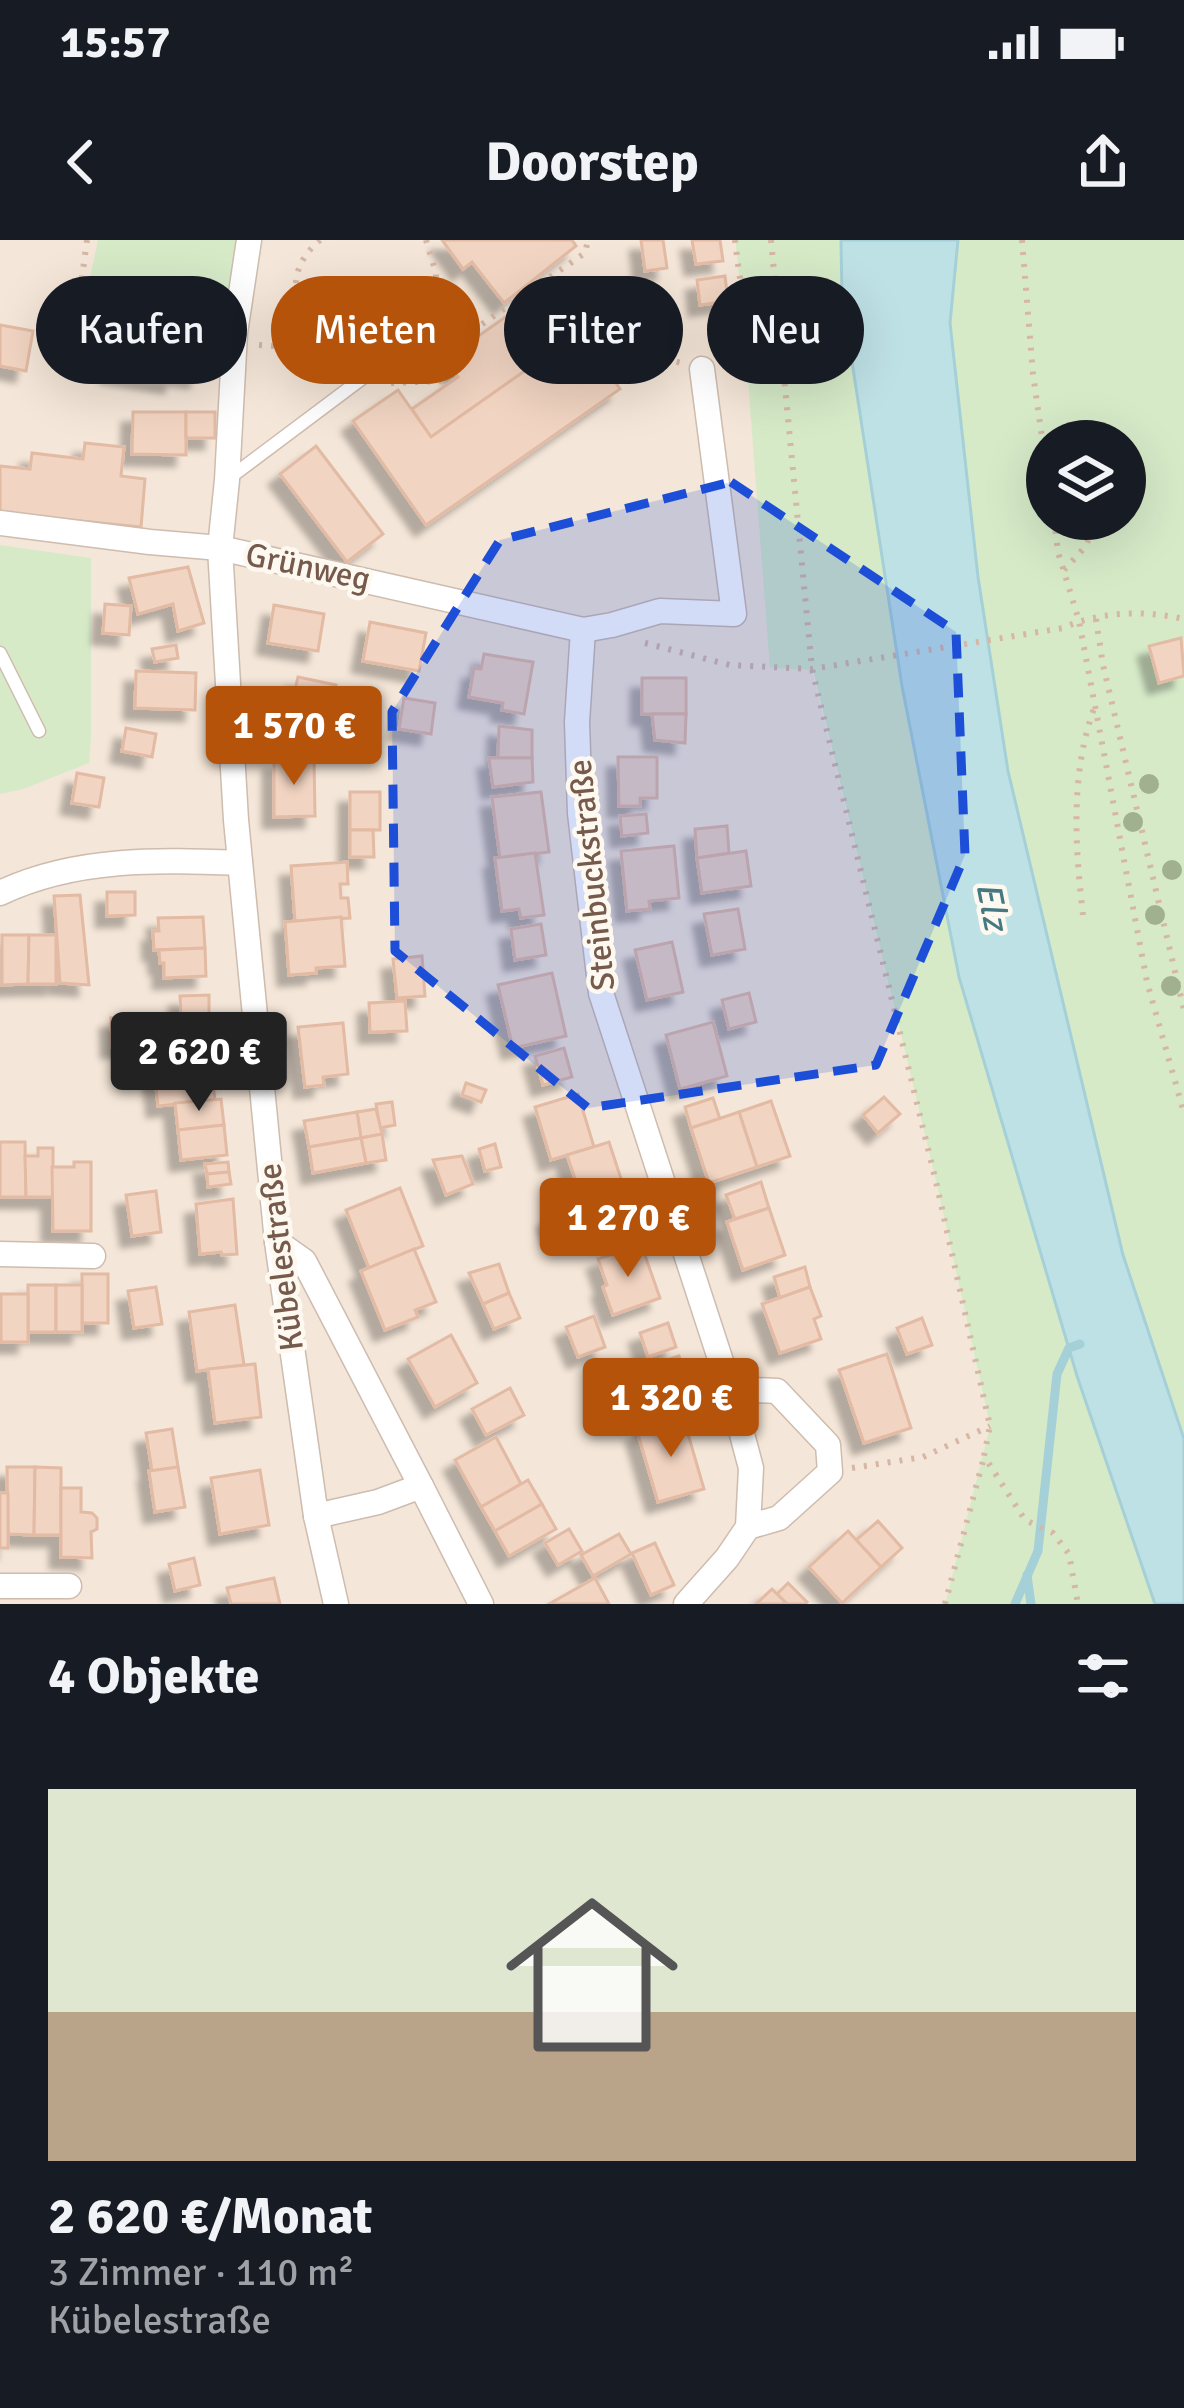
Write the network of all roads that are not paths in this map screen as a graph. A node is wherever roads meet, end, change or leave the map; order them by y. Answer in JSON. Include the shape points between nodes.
{"nodes":[{"id":1,"x":249,"y":240,"type":"edge"},
{"id":2,"x":702,"y":369,"type":"road end"},
{"id":3,"x":355,"y":384,"type":"edge"},
{"id":4,"x":227,"y":480,"type":"junction"},
{"id":5,"x":0,"y":523,"type":"edge"},
{"id":6,"x":220,"y":548,"type":"junction"},
{"id":7,"x":583,"y":630,"type":"junction"},
{"id":8,"x":0,"y":653,"type":"edge"},
{"id":9,"x":39,"y":731,"type":"dead end"},
{"id":10,"x":240,"y":863,"type":"junction"},
{"id":11,"x":0,"y":893,"type":"edge"},
{"id":12,"x":277,"y":1241,"type":"junction"},
{"id":13,"x":0,"y":1254,"type":"edge"},
{"id":14,"x":93,"y":1256,"type":"dead end"},
{"id":15,"x":730,"y":1389,"type":"junction"},
{"id":16,"x":421,"y":1486,"type":"junction"},
{"id":17,"x":316,"y":1516,"type":"junction"},
{"id":18,"x":748,"y":1526,"type":"junction"},
{"id":19,"x":0,"y":1586,"type":"edge"},
{"id":20,"x":69,"y":1586,"type":"dead end"},
{"id":21,"x":336,"y":1604,"type":"edge"},
{"id":22,"x":481,"y":1604,"type":"edge"},
{"id":23,"x":686,"y":1604,"type":"edge"}],
"edges":[{"from":1,"to":4,"type":"street","name":"Kübelestraße"},
{"from":2,"to":7,"type":"street","name":"Grünweg","via":[[734,614],[660,610]]},
{"from":3,"to":4,"type":"lane"},
{"from":4,"to":6,"type":"street","name":"Kübelestraße"},
{"from":5,"to":6,"type":"street","name":"Grünweg"},
{"from":6,"to":7,"type":"street","name":"Grünweg"},
{"from":6,"to":10,"type":"street","name":"Kübelestraße"},
{"from":7,"to":15,"type":"street","name":"Steinbuckstraße","via":[[580,813],[601,993]]},
{"from":8,"to":9,"type":"lane"},
{"from":10,"to":11,"type":"street","via":[[127,861]]},
{"from":10,"to":12,"type":"street","name":"Kübelestraße"},
{"from":12,"to":16,"type":"street","via":[[304,1261]]},
{"from":12,"to":17,"type":"street","name":"Kübelestraße"},
{"from":13,"to":14,"type":"street"},
{"from":15,"to":18,"type":"street","name":"Steinbuckstraße","via":[[751,1468]]},
{"from":15,"to":18,"type":"street","via":[[776,1391],[828,1445],[830,1472],[779,1518]]},
{"from":16,"to":17,"type":"street"},
{"from":16,"to":22,"type":"street"},
{"from":17,"to":21,"type":"street","name":"Kübelestraße"},
{"from":18,"to":23,"type":"street"},
{"from":19,"to":20,"type":"street"}]}
